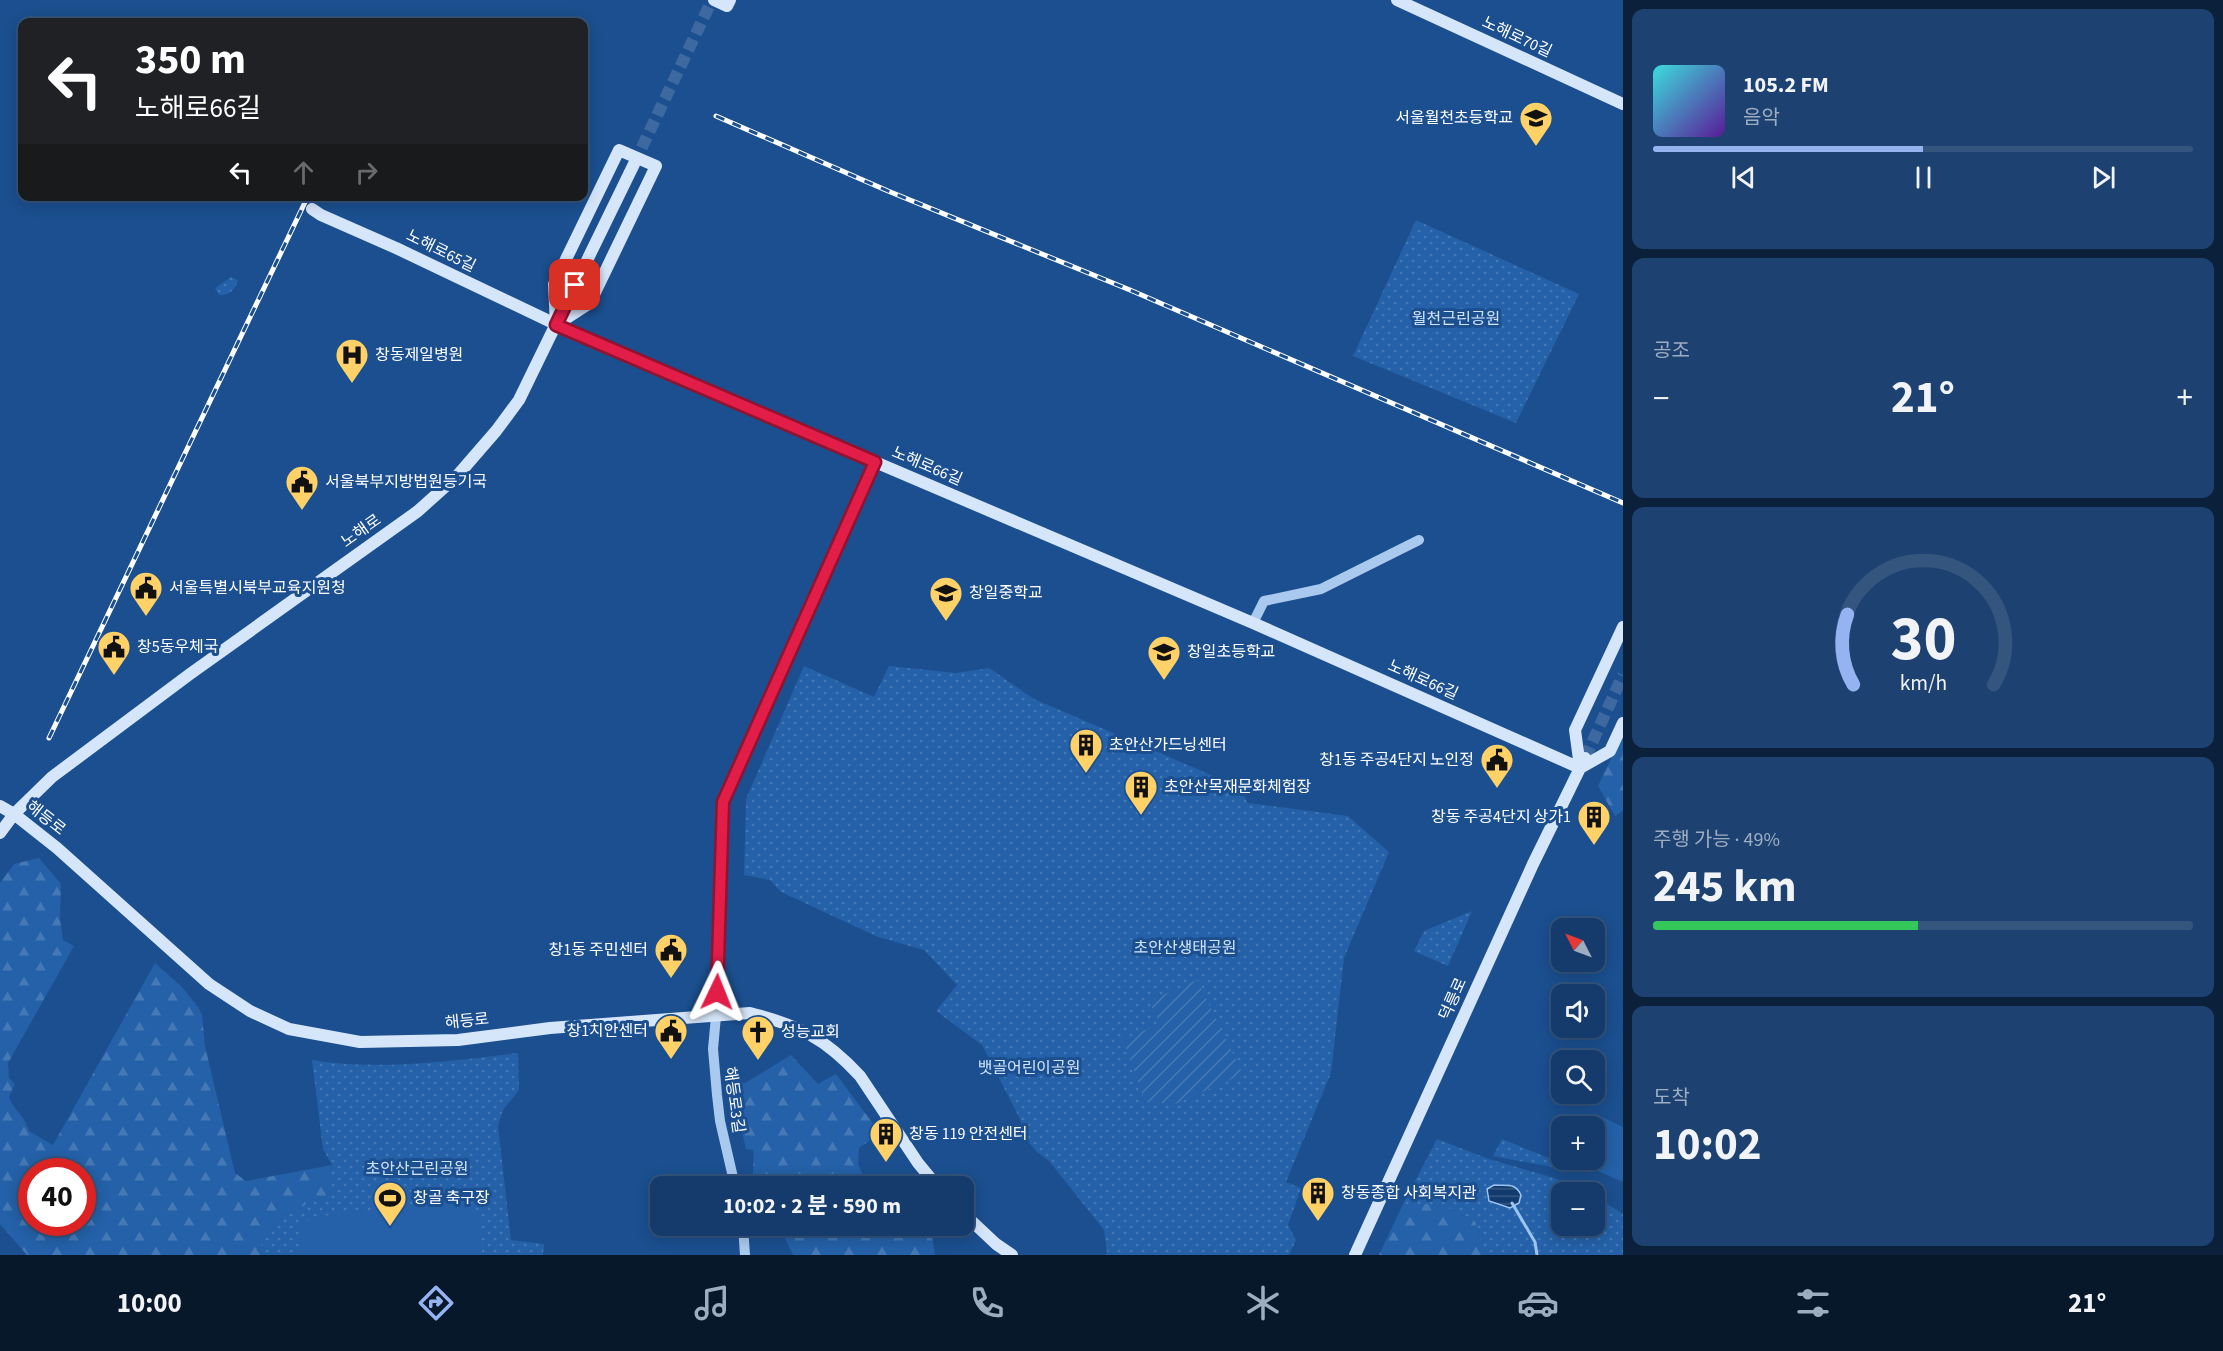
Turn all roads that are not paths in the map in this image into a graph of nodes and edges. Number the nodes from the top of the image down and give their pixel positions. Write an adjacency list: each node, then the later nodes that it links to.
1 (714, 0): 2 (main road)
2 (730, 0)
3 (1397, 0): 4 (main road, 노해로70길)
4 (1623, 104)
5 (634, 164): 7 (main road, 노해로)
6 (312, 208): 7 (main road, 노해로65길)
7 (556, 325): 7 (main road); 8 (main road, 노해로66길); 15 (main road, 노해로)
8 (875, 462): 10 (main road, 노해로66길); 17 (street, 해등로3길)
9 (1419, 540): 10 (street)
10 (1253, 623): 13 (main road, 노해로66길)
11 (1623, 627): 13 (main road)
12 (1623, 723): 13 (main road)
13 (1583, 763): 24 (main road, 덕릉로)
14 (0, 806): 15 (main road, 해등로)
15 (14, 814): 16 (main road, 노해로); 17 (main road, 해등로)
16 (0, 833)
17 (716, 1016): 18 (street, 해등로3길); 19 (main road, 해등로)
18 (733, 1176)
19 (929, 1176)
20 (974, 1223): 23 (main road)
21 (745, 1236): 22 (street)
22 (745, 1255)
23 (1012, 1255)
24 (1355, 1255)

